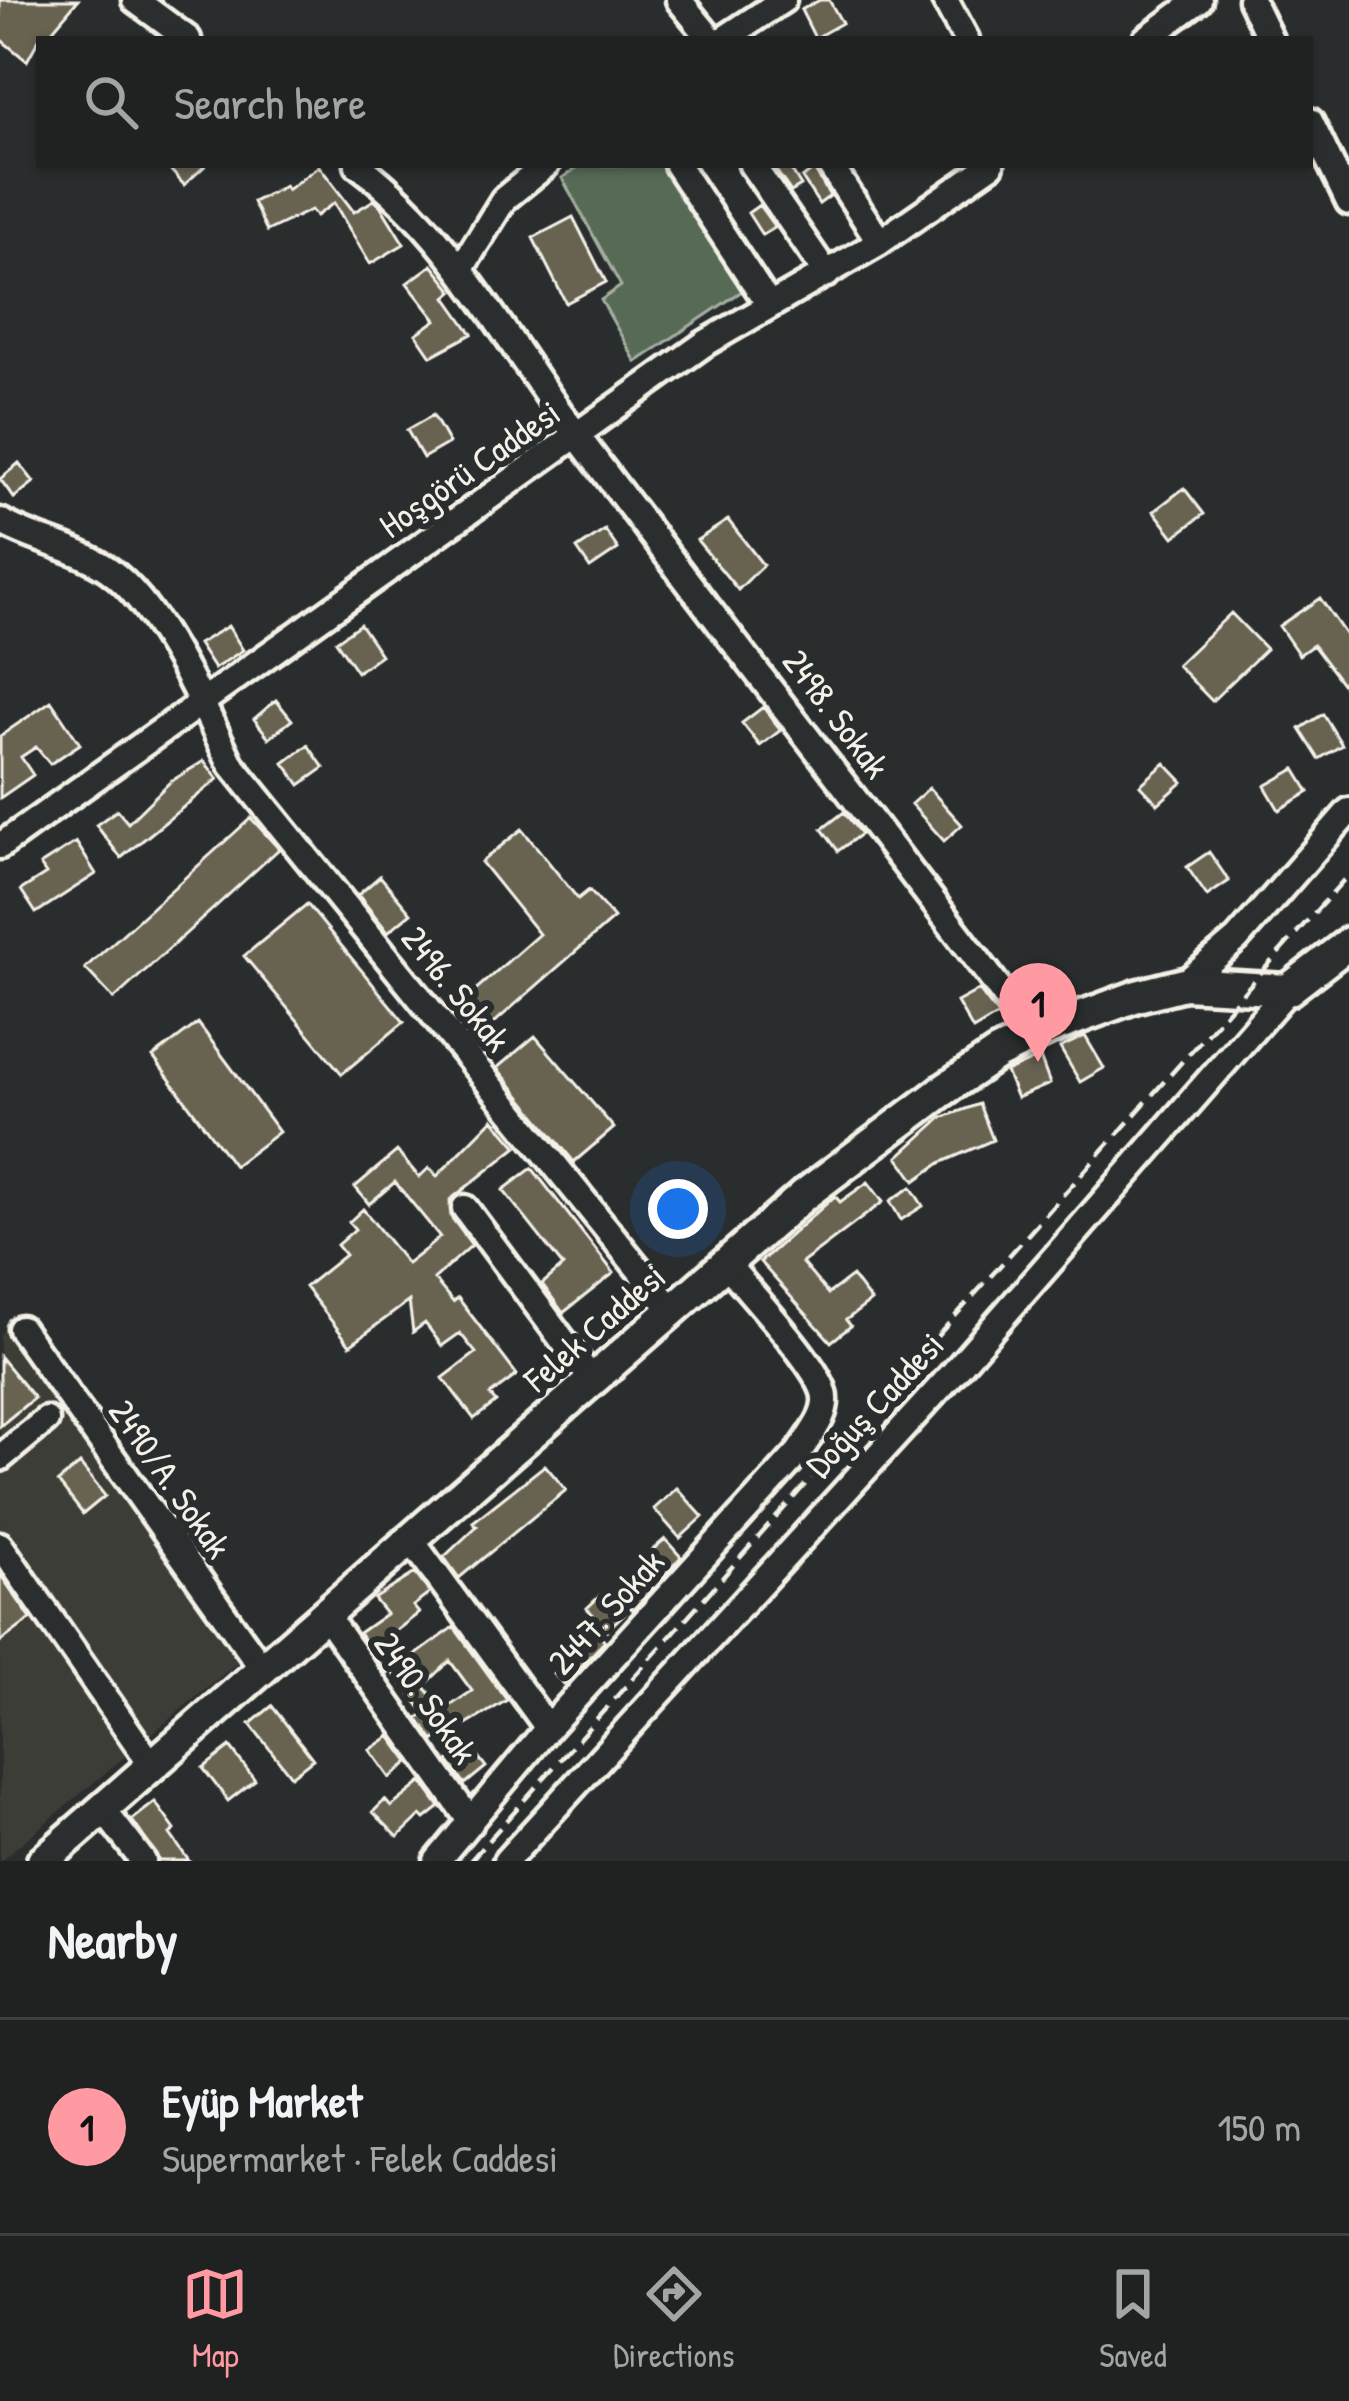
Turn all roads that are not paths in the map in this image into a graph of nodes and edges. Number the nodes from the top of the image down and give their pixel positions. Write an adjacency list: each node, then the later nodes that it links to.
1 (135, 0): 7 (street)
2 (679, 0): 8 (street)
3 (783, 0): 9 (street)
4 (945, 0): 10 (street)
5 (1199, 0): 11 (street)
6 (1251, 0): 12 (street)
7 (184, 36)
8 (709, 36)
9 (736, 36)
10 (964, 36)
11 (1150, 36)
12 (1269, 36)
13 (1313, 128): 20 (street)
14 (361, 168): 22 (street, 2498. Sokak)
15 (542, 168): 22 (street)
16 (679, 168): 24 (street)
17 (754, 168): 23 (street)
18 (832, 168): 21 (street)
19 (987, 168): 21 (street, Hoşgörü Caddesi)
20 (1349, 202)
21 (880, 242): 23 (street, Hoşgörü Caddesi)
22 (462, 268): 25 (street, 2498. Sokak)
23 (826, 274): 24 (street, Hoşgörü Caddesi)
24 (769, 305): 25 (street, Hoşgörü Caddesi)
25 (577, 436): 27 (street, Hoşgörü Caddesi); 34 (street, 2498. Sokak)
26 (0, 521): 27 (street, 2496. Sokak)
27 (200, 702): 29 (street, Hoşgörü Caddesi); 37 (street, 2496. Sokak)
28 (1349, 811): 32 (street)
29 (0, 846)
30 (1349, 926): 31 (main road)
31 (1338, 951): 33 (main road)
32 (1184, 984): 33 (main road, Felek Caddesi); 34 (main road, Felek Caddesi)
33 (1288, 990): 53 (street, Doğuş Caddesi)
34 (1035, 1036): 36 (main road, Felek Caddesi)
35 (465, 1208): 39 (street)
36 (727, 1264): 37 (main road, Felek Caddesi); 46 (street, 2447. Sokak)
37 (672, 1310): 39 (main road, Felek Caddesi)
38 (22, 1329): 45 (street, 2490/A. Sokak)
39 (593, 1381): 42 (main road, Felek Caddesi)
40 (46, 1420): 41 (street)
41 (0, 1458)
42 (409, 1537): 44 (main road, Felek Caddesi); 46 (street)
43 (0, 1545): 47 (street)
44 (324, 1613): 45 (main road, Felek Caddesi); 49 (street, 2490. Sokak)
45 (262, 1669): 47 (main road, Felek Caddesi)
46 (548, 1728): 49 (street, 2447. Sokak)
47 (151, 1764): 48 (main road, Felek Caddesi)
48 (102, 1808): 50 (main road, Felek Caddesi); 51 (street)
49 (471, 1822): 52 (street, 2447. Sokak)
50 (43, 1861)
51 (142, 1861)
52 (437, 1861)
53 (506, 1861)

